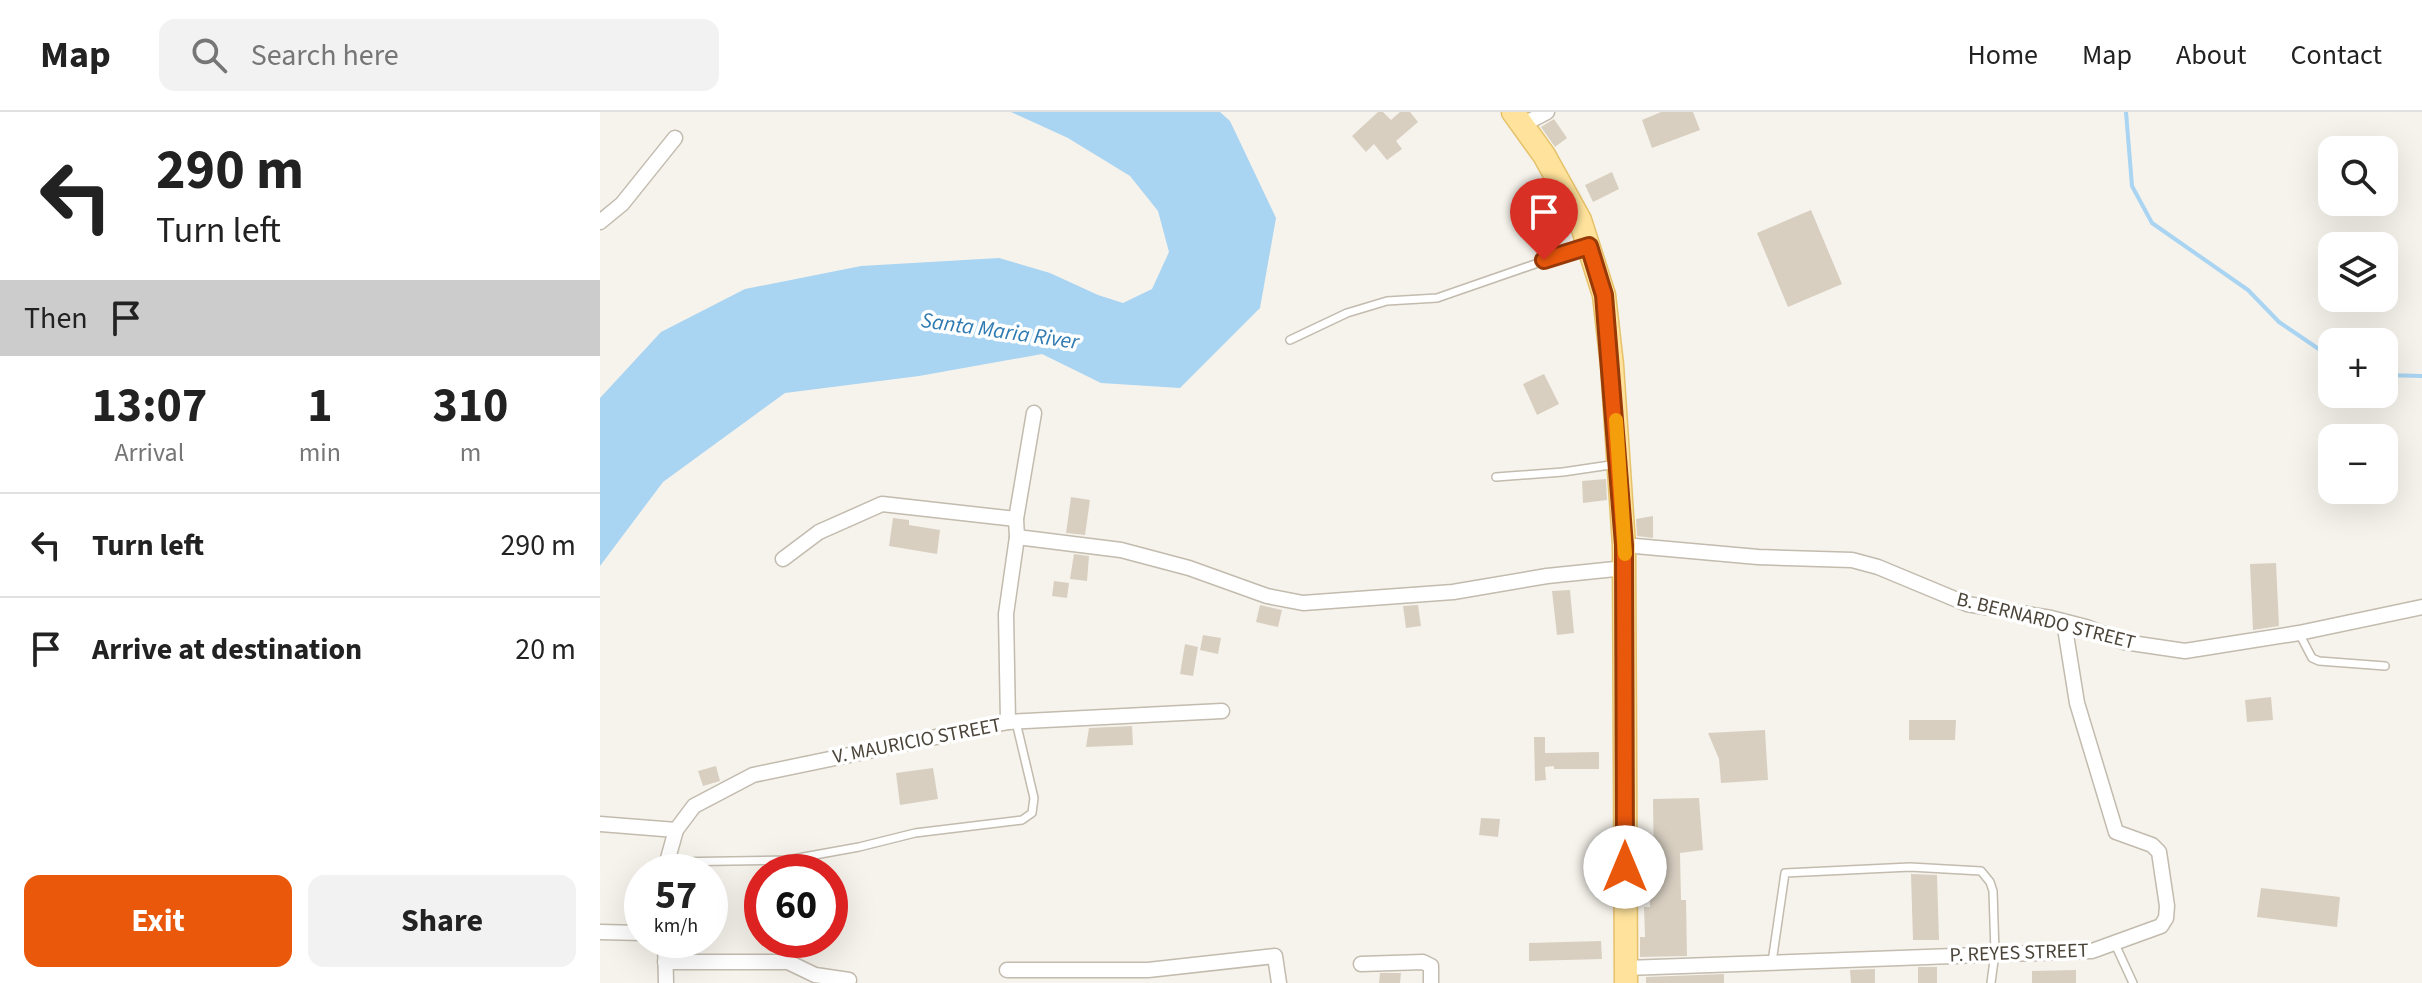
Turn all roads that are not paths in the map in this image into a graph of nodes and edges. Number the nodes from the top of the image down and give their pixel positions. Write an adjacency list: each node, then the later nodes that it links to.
1 (1547, 112): 2 (street)
2 (1518, 118): 5 (main road)
3 (675, 138): 4 (street)
4 (600, 222)
5 (1589, 246): 6 (lane); 8 (main road)
6 (1290, 340)
7 (1034, 413): 10 (street)
8 (1619, 464): 9 (lane); 12 (main road)
9 (1496, 477)
10 (1016, 519): 11 (street); 13 (street)
11 (1017, 537): 12 (street, B. BERNARDO STREET); 19 (street)
12 (1625, 556): 15 (street, B. BERNARDO STREET); 33 (main road)
13 (783, 559)
14 (2422, 607): 16 (street, B. BERNARDO STREET)
15 (2064, 622): 16 (street, B. BERNARDO STREET); 26 (street, P. REYES STREET)
16 (2299, 633): 17 (lane)
17 (2385, 666)
18 (1222, 711): 19 (street, V. MAURICIO STREET)
19 (1012, 722): 21 (street, V. MAURICIO STREET); 23 (lane)
20 (600, 824): 21 (street)
21 (676, 830): 22 (street, V. MAURICIO STREET)
22 (670, 854)
23 (728, 863)
24 (600, 932): 25 (street)
25 (624, 933)
26 (2115, 944): 27 (street, P. REYES STREET); 40 (lane)
27 (1995, 953): 31 (street, P. REYES STREET); 31 (lane); 39 (lane)
28 (665, 958): 29 (street)
29 (665, 962): 35 (street); 36 (street)
30 (1361, 964): 38 (street)
31 (1772, 964): 33 (street, P. REYES STREET)
32 (1007, 970): 34 (street)
33 (1626, 976)
34 (1148, 977): 37 (street)
35 (849, 980)
36 (666, 983)
37 (1279, 983)
38 (1431, 983)
39 (1991, 983)
40 (2133, 983)

